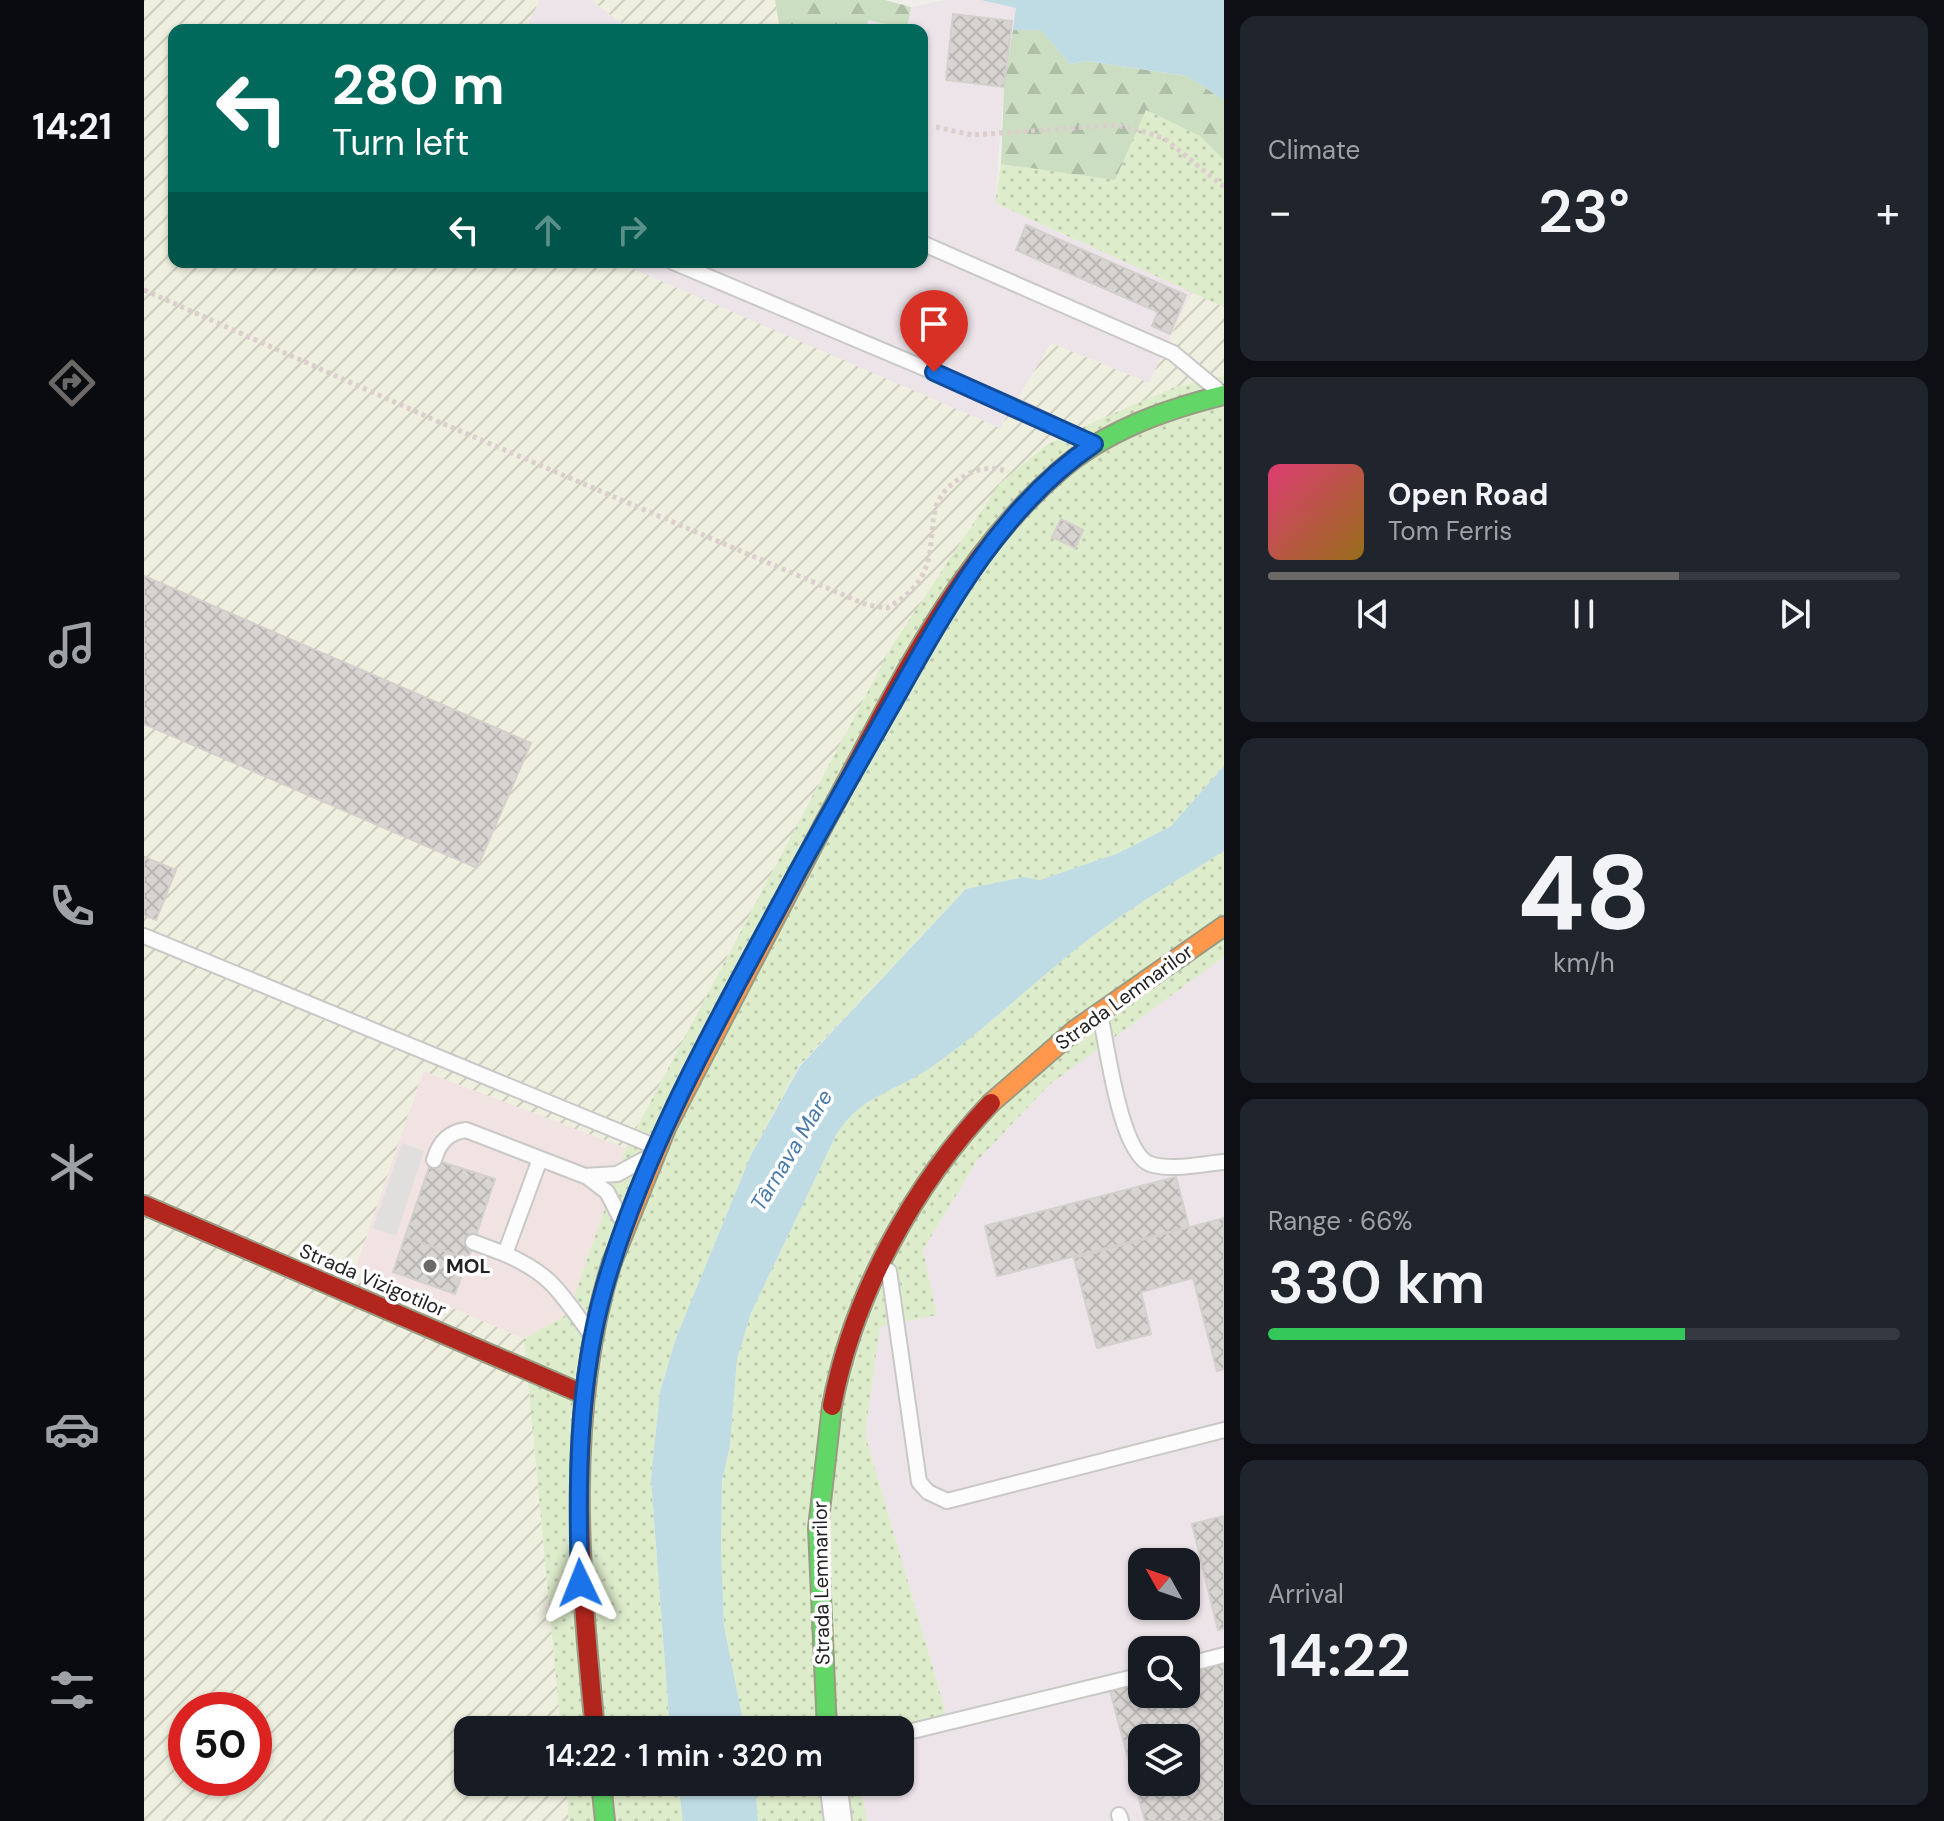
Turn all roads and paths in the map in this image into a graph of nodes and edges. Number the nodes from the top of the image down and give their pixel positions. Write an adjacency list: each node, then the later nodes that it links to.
1 (936, 127): 2 (path)
2 (1224, 187)
3 (928, 246): 6 (lane)
4 (687, 268): 7 (lane)
5 (144, 290): 8 (path)
6 (1224, 395): 7 (main road)
7 (1094, 444): 8 (main road)
8 (1042, 486): 12 (main road)
9 (1224, 926): 11 (main road, Strada Lemnarilor)
10 (144, 936): 12 (lane)
11 (1099, 1009): 15 (lane); 20 (main road, Strada Lemnarilor)
12 (655, 1150): 16 (lane); 18 (main road)
13 (540, 1159): 14 (lane); 16 (lane); 21 (lane)
14 (434, 1160)
15 (1224, 1162)
16 (585, 1176): 18 (lane)
17 (144, 1205): 23 (main road, Strada Vizigotilor)
18 (624, 1229): 22 (main road)
19 (473, 1242): 21 (lane)
20 (886, 1251): 24 (lane); 29 (main road, Strada Lemnarilor)
21 (505, 1254): 22 (lane)
22 (593, 1337): 23 (main road)
23 (585, 1395): 28 (main road)
24 (1224, 1430)
25 (1224, 1655): 26 (lane)
26 (1200, 1661)
27 (1128, 1678): 30 (lane)
28 (594, 1716)
29 (826, 1716)
30 (914, 1731)
31 (602, 1796): 33 (main road)
32 (835, 1796): 34 (street)
33 (605, 1821)
34 (838, 1821)

